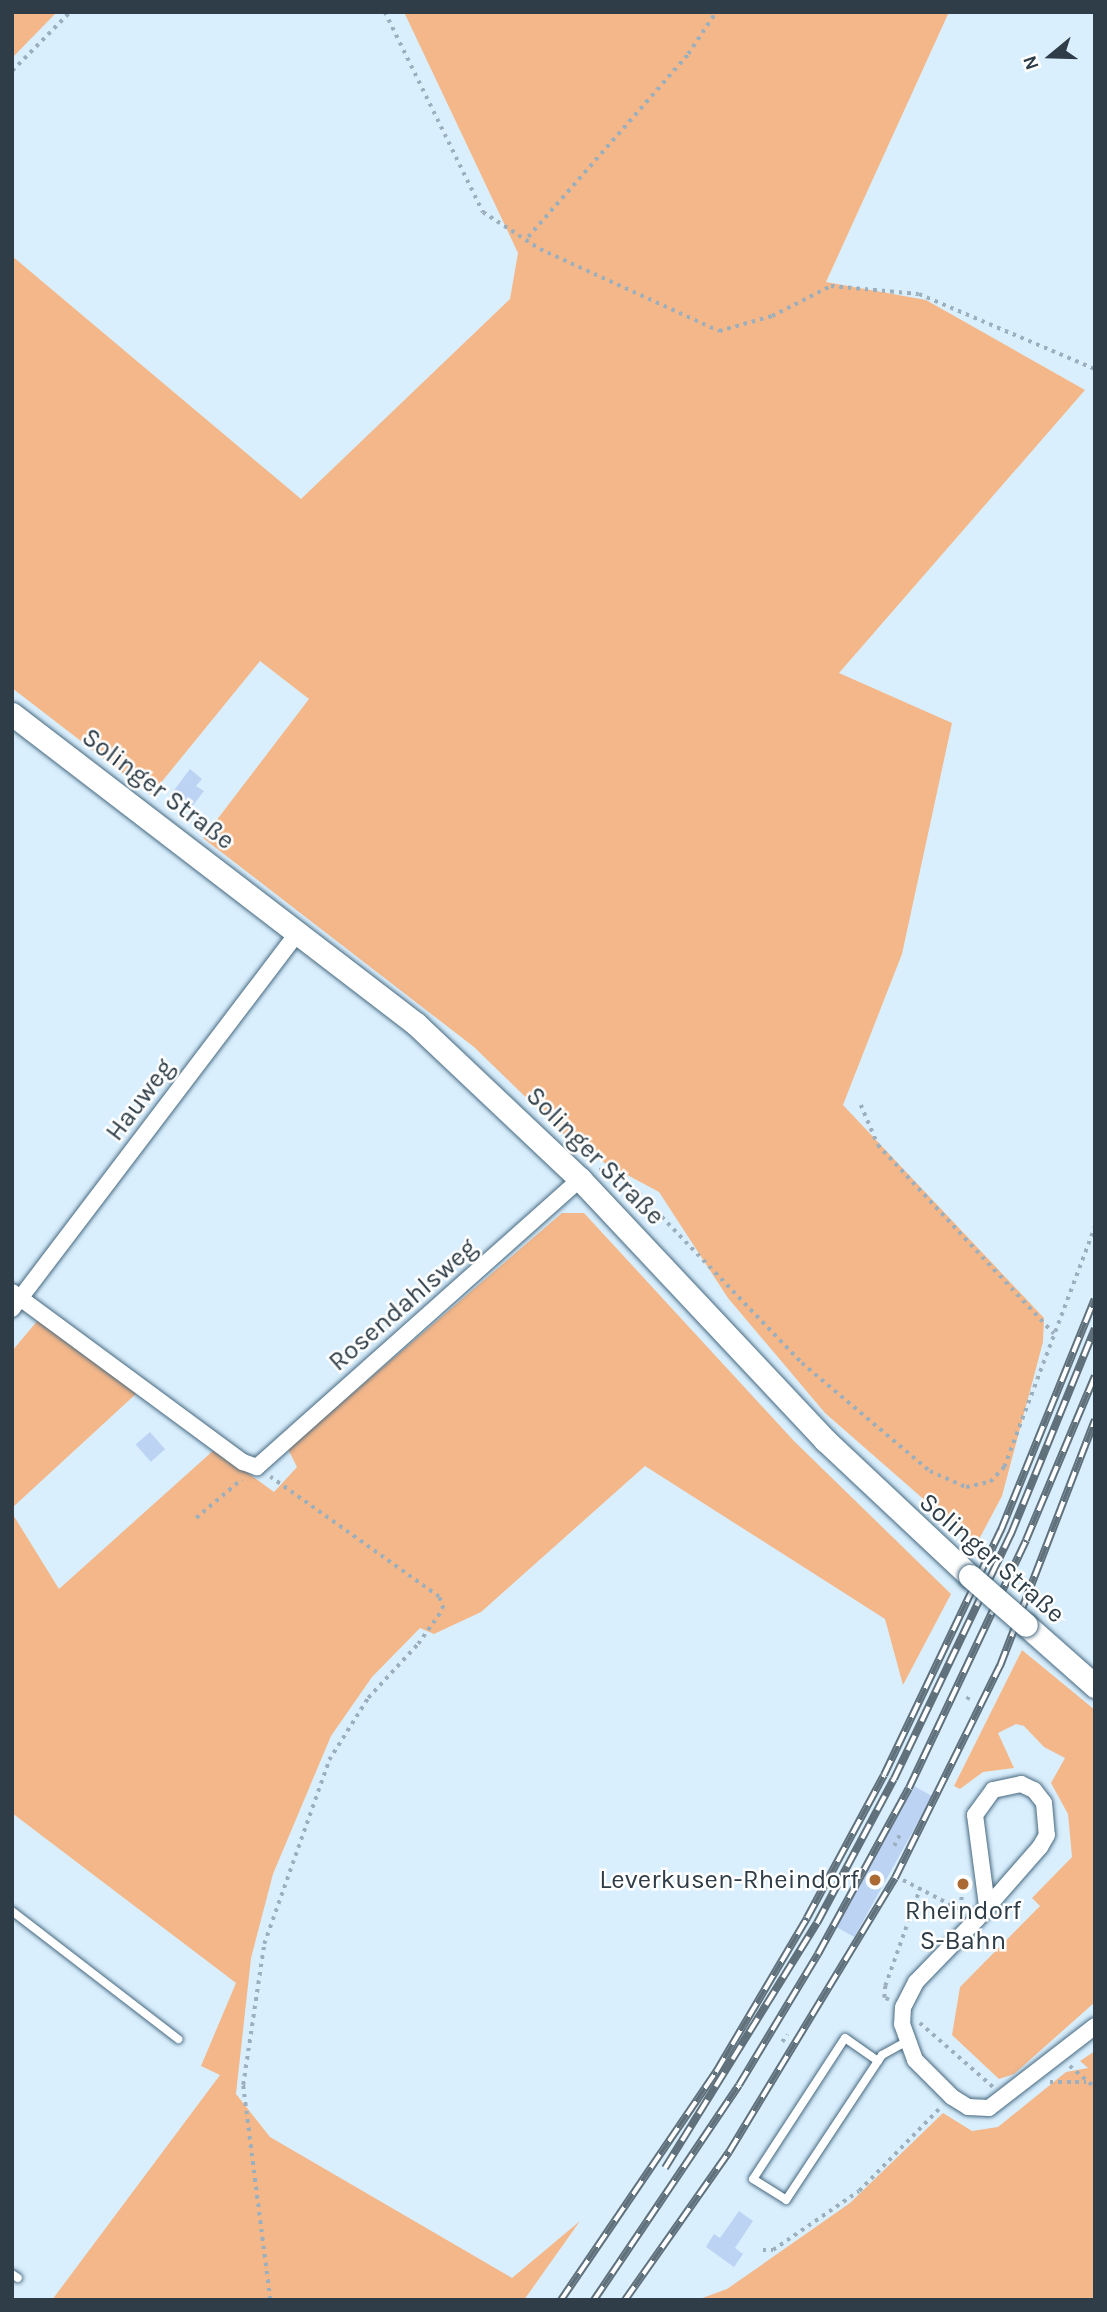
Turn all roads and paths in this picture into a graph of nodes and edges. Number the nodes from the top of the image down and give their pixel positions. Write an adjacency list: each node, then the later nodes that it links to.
1 (70, 12): 4 (path)
2 (385, 12): 5 (path)
3 (716, 12): 5 (path)
4 (12, 71)
5 (528, 237): 6 (path)
6 (1095, 369)
7 (12, 714): 8 (main road, Solinger Straße)
8 (299, 931): 10 (main road, Solinger Straße); 12 (street, Hauweg)
9 (861, 1105): 13 (path)
10 (580, 1179): 13 (path); 14 (street, Rosendahlsweg); 16 (main road, Solinger Straße, bridge)
11 (1095, 1226): 13 (path)
12 (15, 1300): 14 (street, Hauweg)
13 (1054, 1334)
14 (257, 1467): 15 (path); 42 (path)
15 (195, 1518)
16 (1095, 1686)
17 (970, 1694): 18 (path)
18 (967, 1700)
19 (901, 1832): 20 (path)
20 (894, 1846)
21 (903, 1880): 23 (path)
22 (963, 1884): 26 (path)
23 (920, 1888): 24 (path); 28 (path)
24 (946, 1902)
25 (987, 1906): 25 (street); 28 (street)
26 (960, 1909)
27 (12, 1911): 31 (lane)
28 (903, 2007): 33 (street); 40 (path)
29 (1095, 2026): 34 (street)
30 (787, 2035): 32 (path)
31 (178, 2039)
32 (782, 2042)
33 (905, 2042): 35 (lane); 39 (street)
34 (1059, 2056): 37 (path); 40 (street)
35 (878, 2061): 35 (lane)
36 (1051, 2082): 37 (path)
37 (1089, 2083): 38 (path)
38 (1095, 2088)
39 (952, 2097): 40 (street); 41 (path)
40 (1006, 2098)
41 (763, 2250)
42 (270, 2300)

